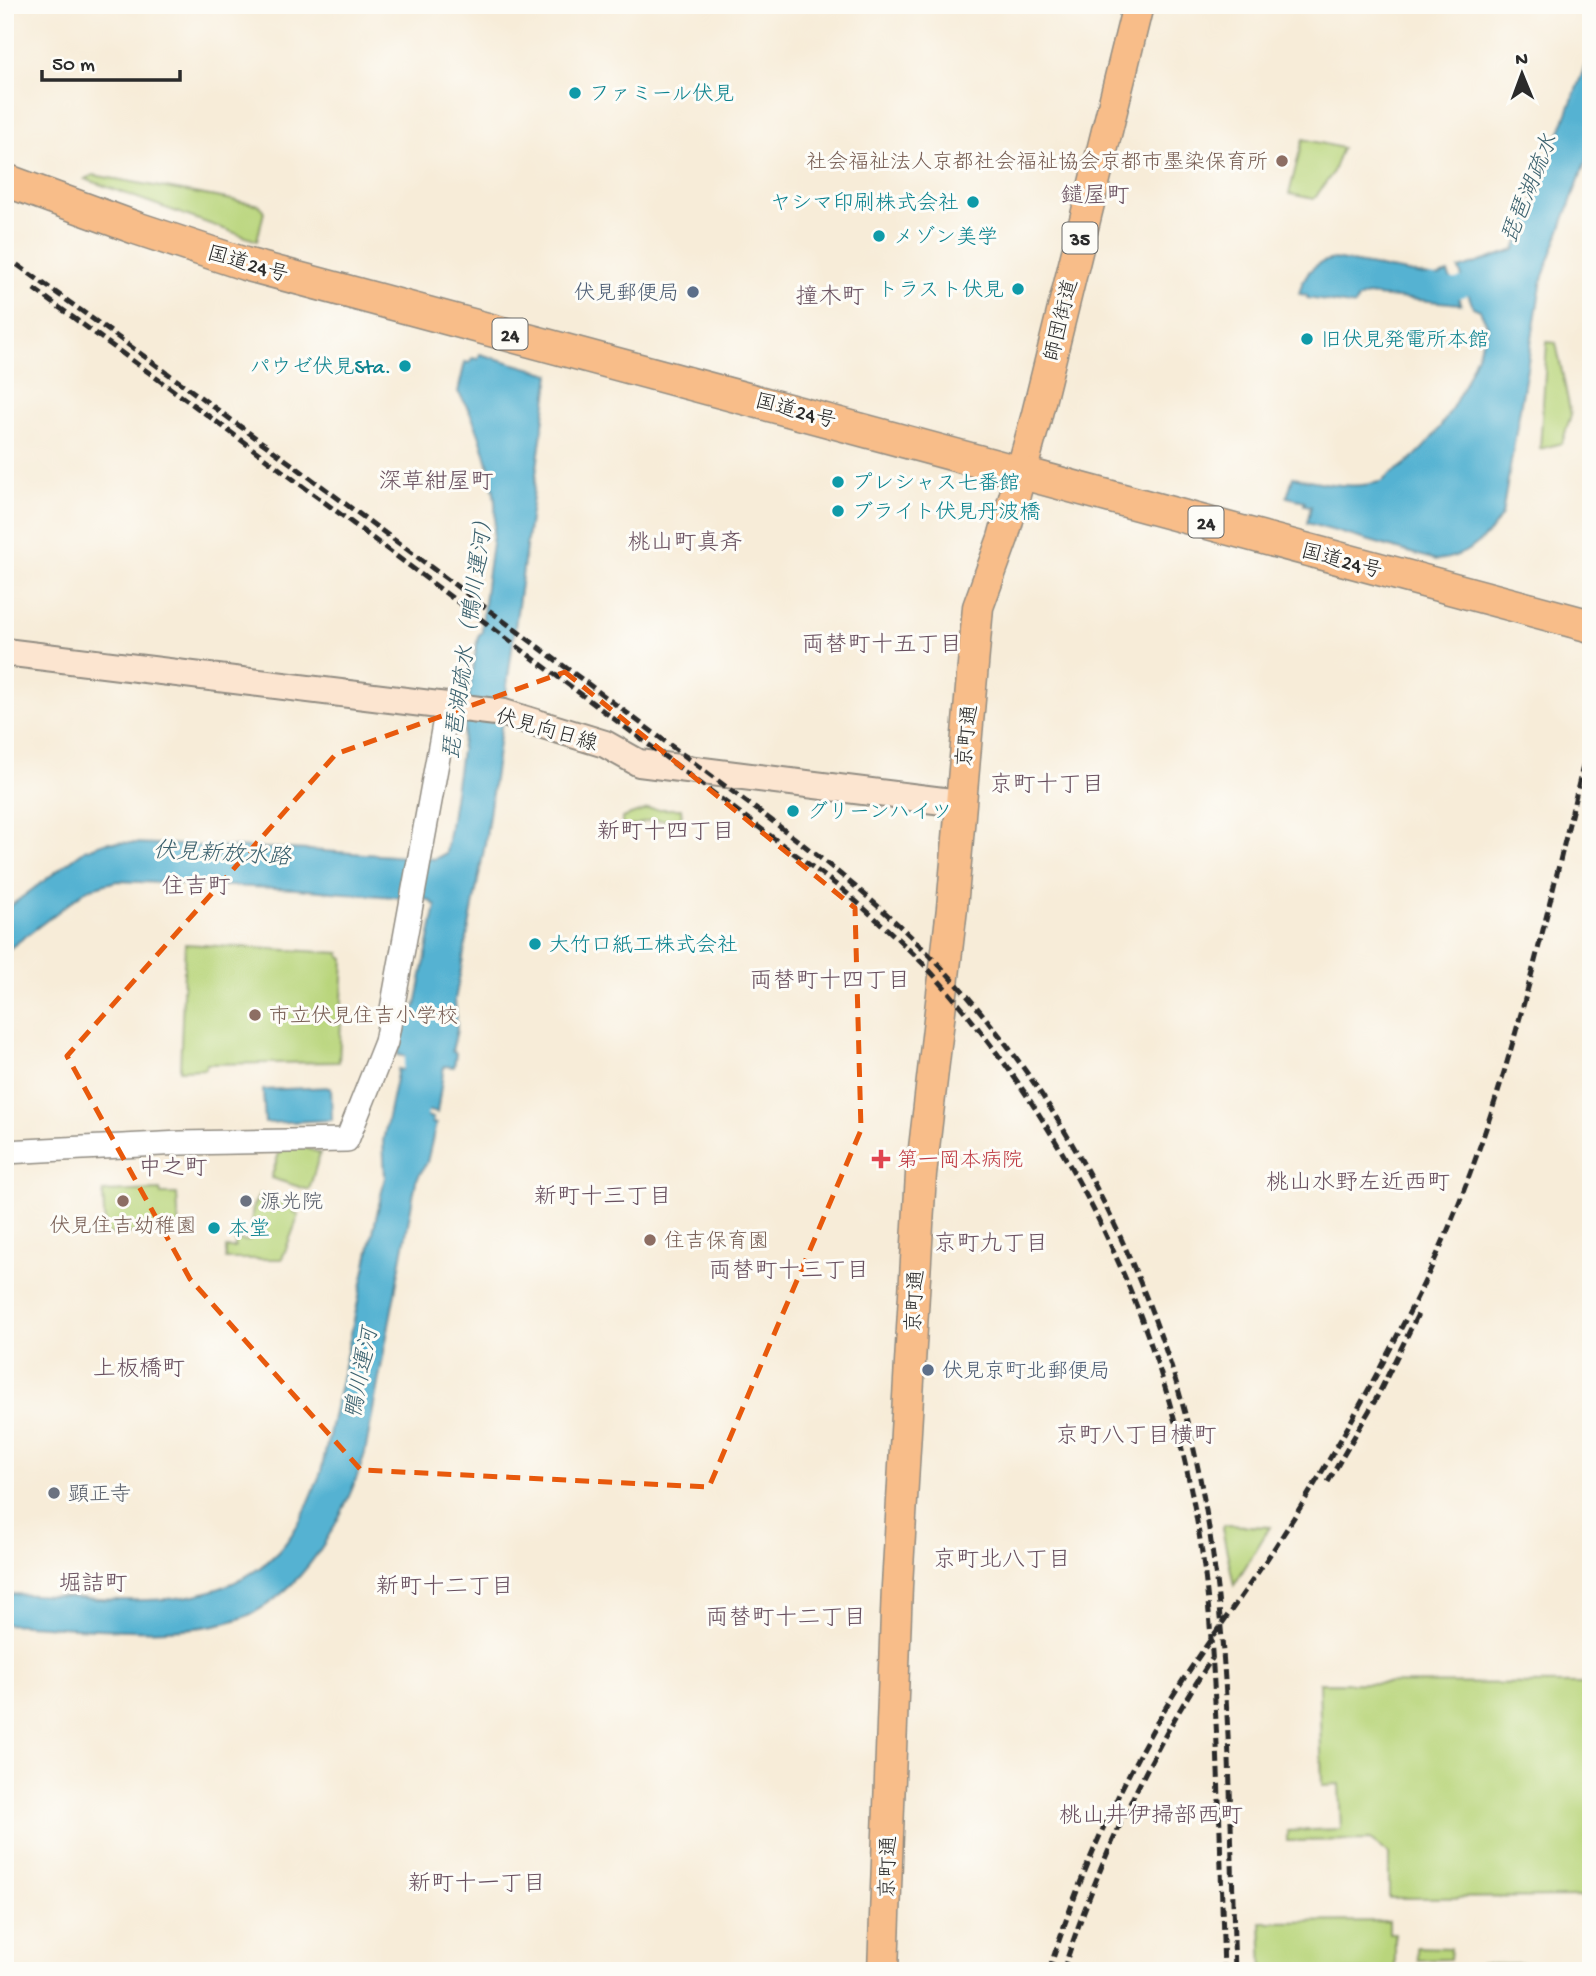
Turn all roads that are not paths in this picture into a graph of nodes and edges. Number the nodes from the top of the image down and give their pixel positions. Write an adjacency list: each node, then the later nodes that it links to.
1 (1138, 5): 3 (main road, 師団街道 / 35)
2 (5, 180): 3 (highway, 国道24号 / 24)
3 (1021, 471): 4 (highway, 国道24号 / 24); 7 (main road, 京町通 / 35)
4 (1591, 626)
5 (5, 652): 6 (main road, 伏見向日線)
6 (454, 709): 7 (main road, 伏見向日線); 8 (street)
7 (959, 803): 9 (main road, 京町通 / 35)
8 (5, 1152)
9 (883, 1971)

